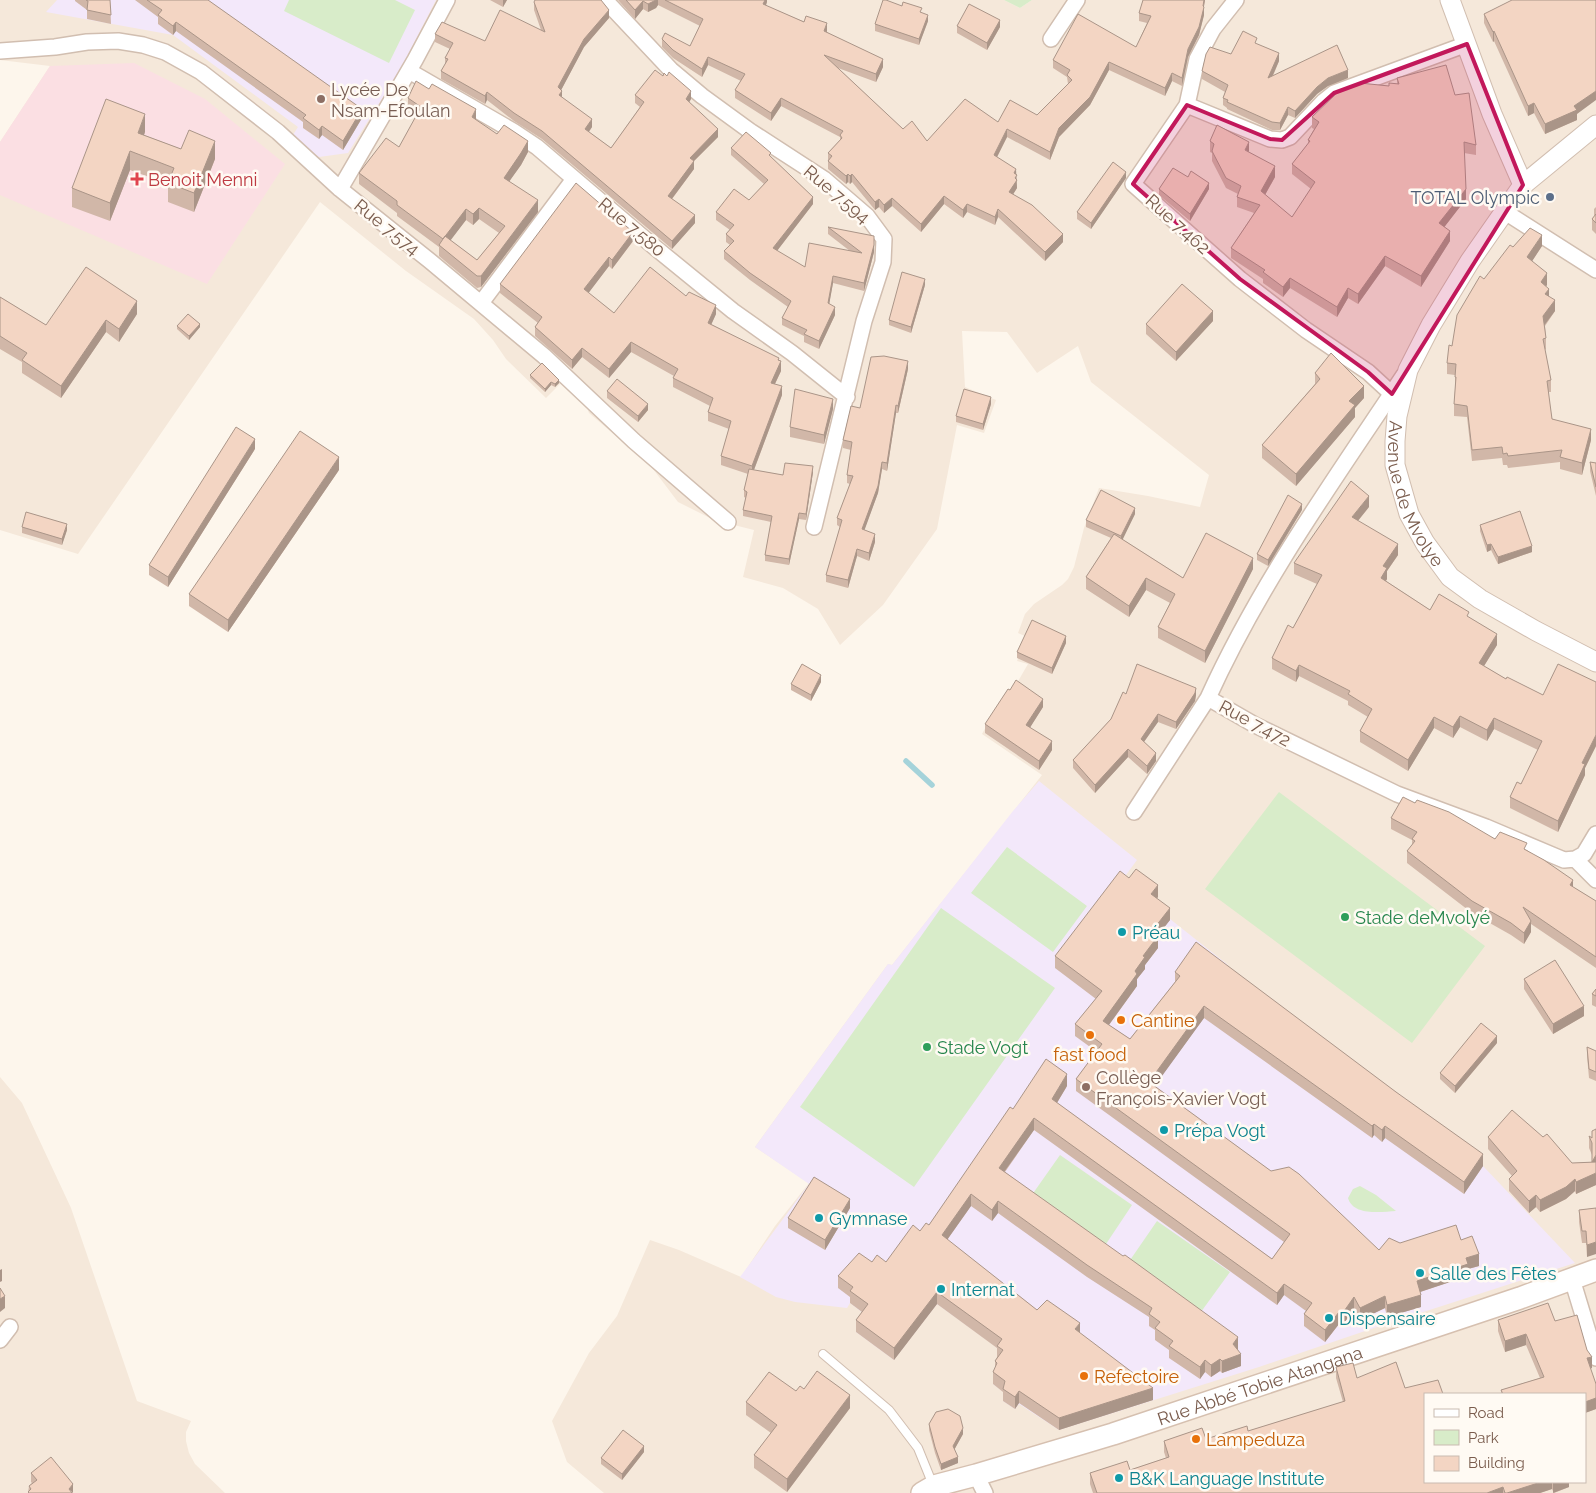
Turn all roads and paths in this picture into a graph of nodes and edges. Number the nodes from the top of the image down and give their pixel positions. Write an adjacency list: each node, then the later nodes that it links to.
1 (447, 0): 9 (street)
2 (606, 0): 20 (street, Rue 7.594)
3 (1077, 0): 6 (street)
4 (1236, 0): 10 (street, Rue 7.462)
5 (1450, 0): 7 (street)
6 (1050, 39)
7 (1467, 44): 10 (street); 13 (street)
8 (0, 51): 14 (street, Rue 7.574)
9 (409, 71): 12 (street, Rue 7.580); 14 (street)
10 (1187, 105): 19 (street, Rue 7.462)
11 (1596, 125): 13 (street, Avenue de Mvolye)
12 (574, 179): 17 (street); 20 (street, Rue 7.580)
13 (1523, 185): 15 (street, Avenue de Mvolye)
14 (340, 189): 17 (street, Rue 7.574)
15 (1505, 212): 16 (street); 18 (street, Avenue de Mvolye)
16 (1596, 270)
17 (481, 303): 21 (street, Rue 7.574)
18 (1408, 370): 19 (street, Rue 7.472); 23 (street, Avenue de Mvolye)
19 (1392, 394): 24 (street, Rue 7.472)
20 (846, 397): 22 (street, Rue 7.594)
21 (728, 522)
22 (814, 527)
23 (1594, 656)
24 (1208, 698): 25 (street); 27 (street, Rue 7.472)
25 (1134, 812)
26 (1596, 834): 27 (street)
27 (1574, 859): 28 (street)
28 (1596, 880)
29 (1596, 1270): 30 (main road, Rue Abbé Tobie Atangana)
30 (1572, 1279): 34 (street); 35 (main road, Rue Abbé Tobie Atangana)
31 (10, 1327): 32 (street)
32 (0, 1340)
33 (823, 1354): 36 (lane)
34 (1596, 1358)
35 (981, 1484): 36 (main road, Rue Abbé Tobie Atangana)
36 (928, 1490)

